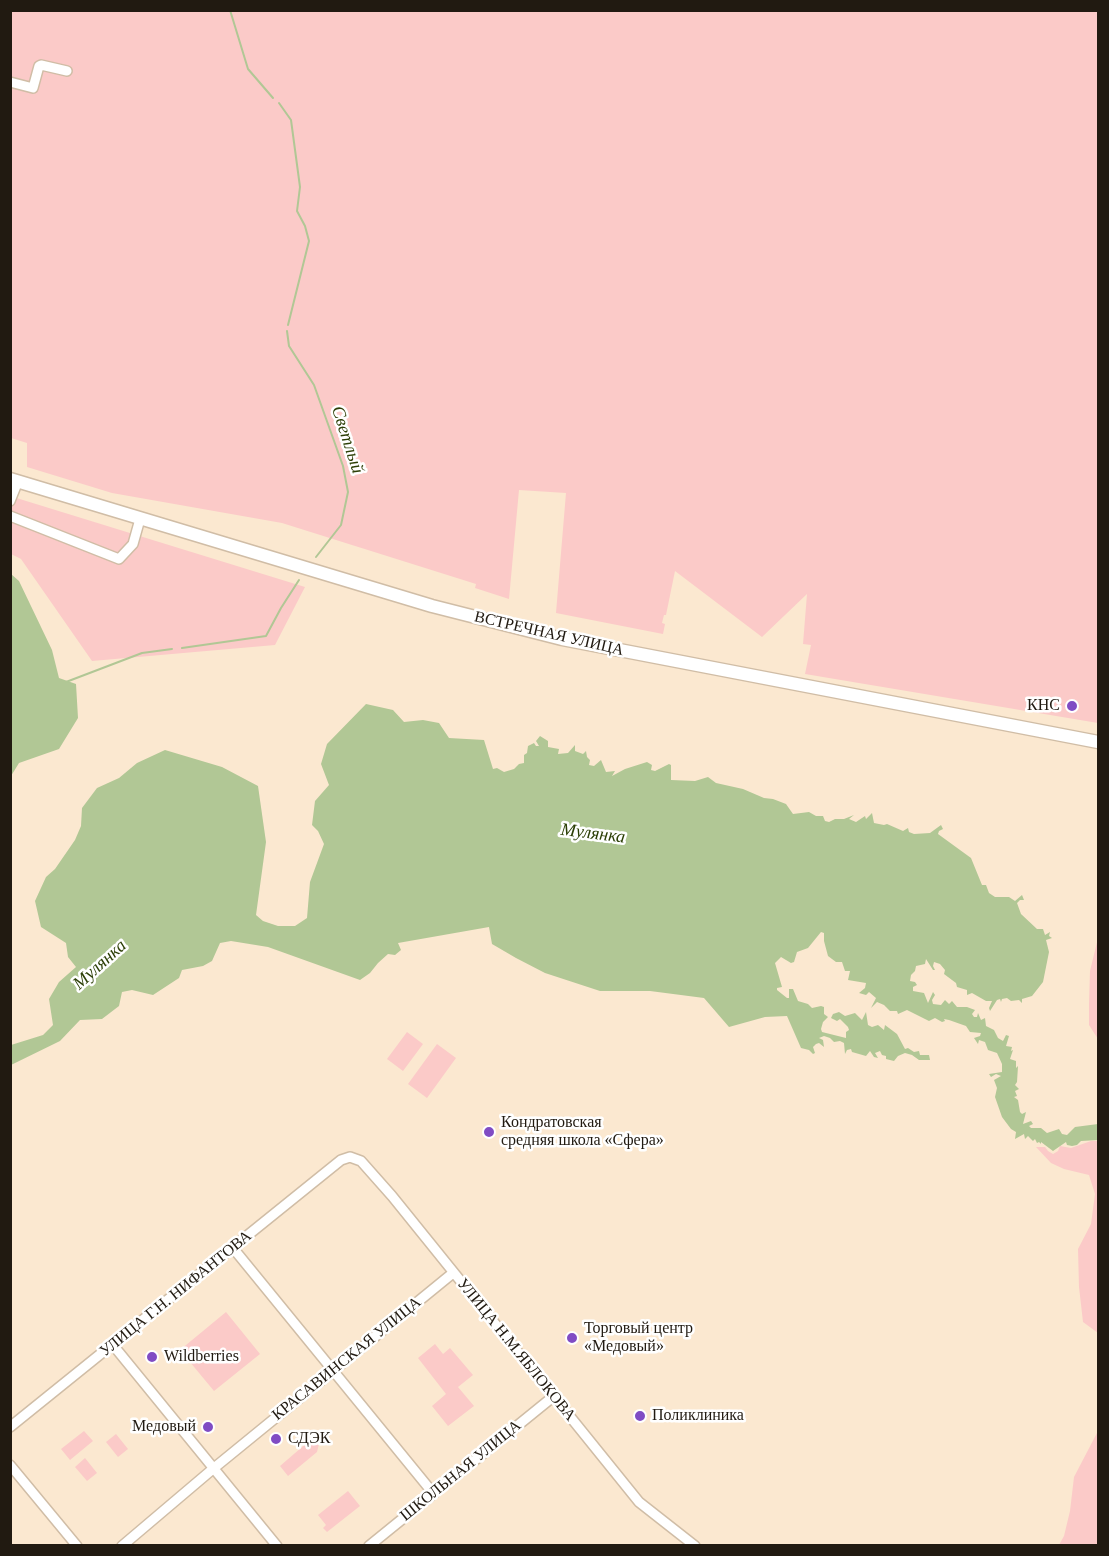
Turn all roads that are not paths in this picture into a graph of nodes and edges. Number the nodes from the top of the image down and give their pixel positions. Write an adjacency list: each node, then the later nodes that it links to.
1 (67, 72): 2 (street)
2 (10, 81)
3 (14, 480): 4 (street); 6 (main road, ВСТРЕЧНАЯ УЛИЦА)
4 (10, 501)
5 (10, 516): 6 (street)
6 (140, 519): 7 (main road, ВСТРЕЧНАЯ УЛИЦА)
7 (1098, 742)
8 (341, 1160): 9 (street, УЛИЦА Г.Н. НИФАНТОВА); 10 (street, УЛИЦА Н.М.ЯБЛОКОВА)
9 (233, 1248): 11 (street, УЛИЦА Г.Н. НИФАНТОВА); 12 (street)
10 (453, 1273): 12 (street, КРАСАВИНСКАЯ УЛИЦА); 13 (street, УЛИЦА Н.М.ЯБЛОКОВА)
11 (113, 1346): 14 (street, УЛИЦА Г.Н. НИФАНТОВА); 16 (street)
12 (332, 1371): 16 (street, КРАСАВИНСКАЯ УЛИЦА); 17 (street)
13 (554, 1396): 17 (street, ШКОЛЬНАЯ УЛИЦА); 22 (street, УЛИЦА Н.М.ЯБЛОКОВА)
14 (10, 1427)
15 (10, 1465): 18 (street)
16 (214, 1468): 19 (street, КРАСАВИНСКАЯ УЛИЦА); 20 (street)
17 (433, 1493): 21 (street, ШКОЛЬНАЯ УЛИЦА)
18 (76, 1545)
19 (122, 1545)
20 (277, 1545)
21 (369, 1545)
22 (695, 1545)

